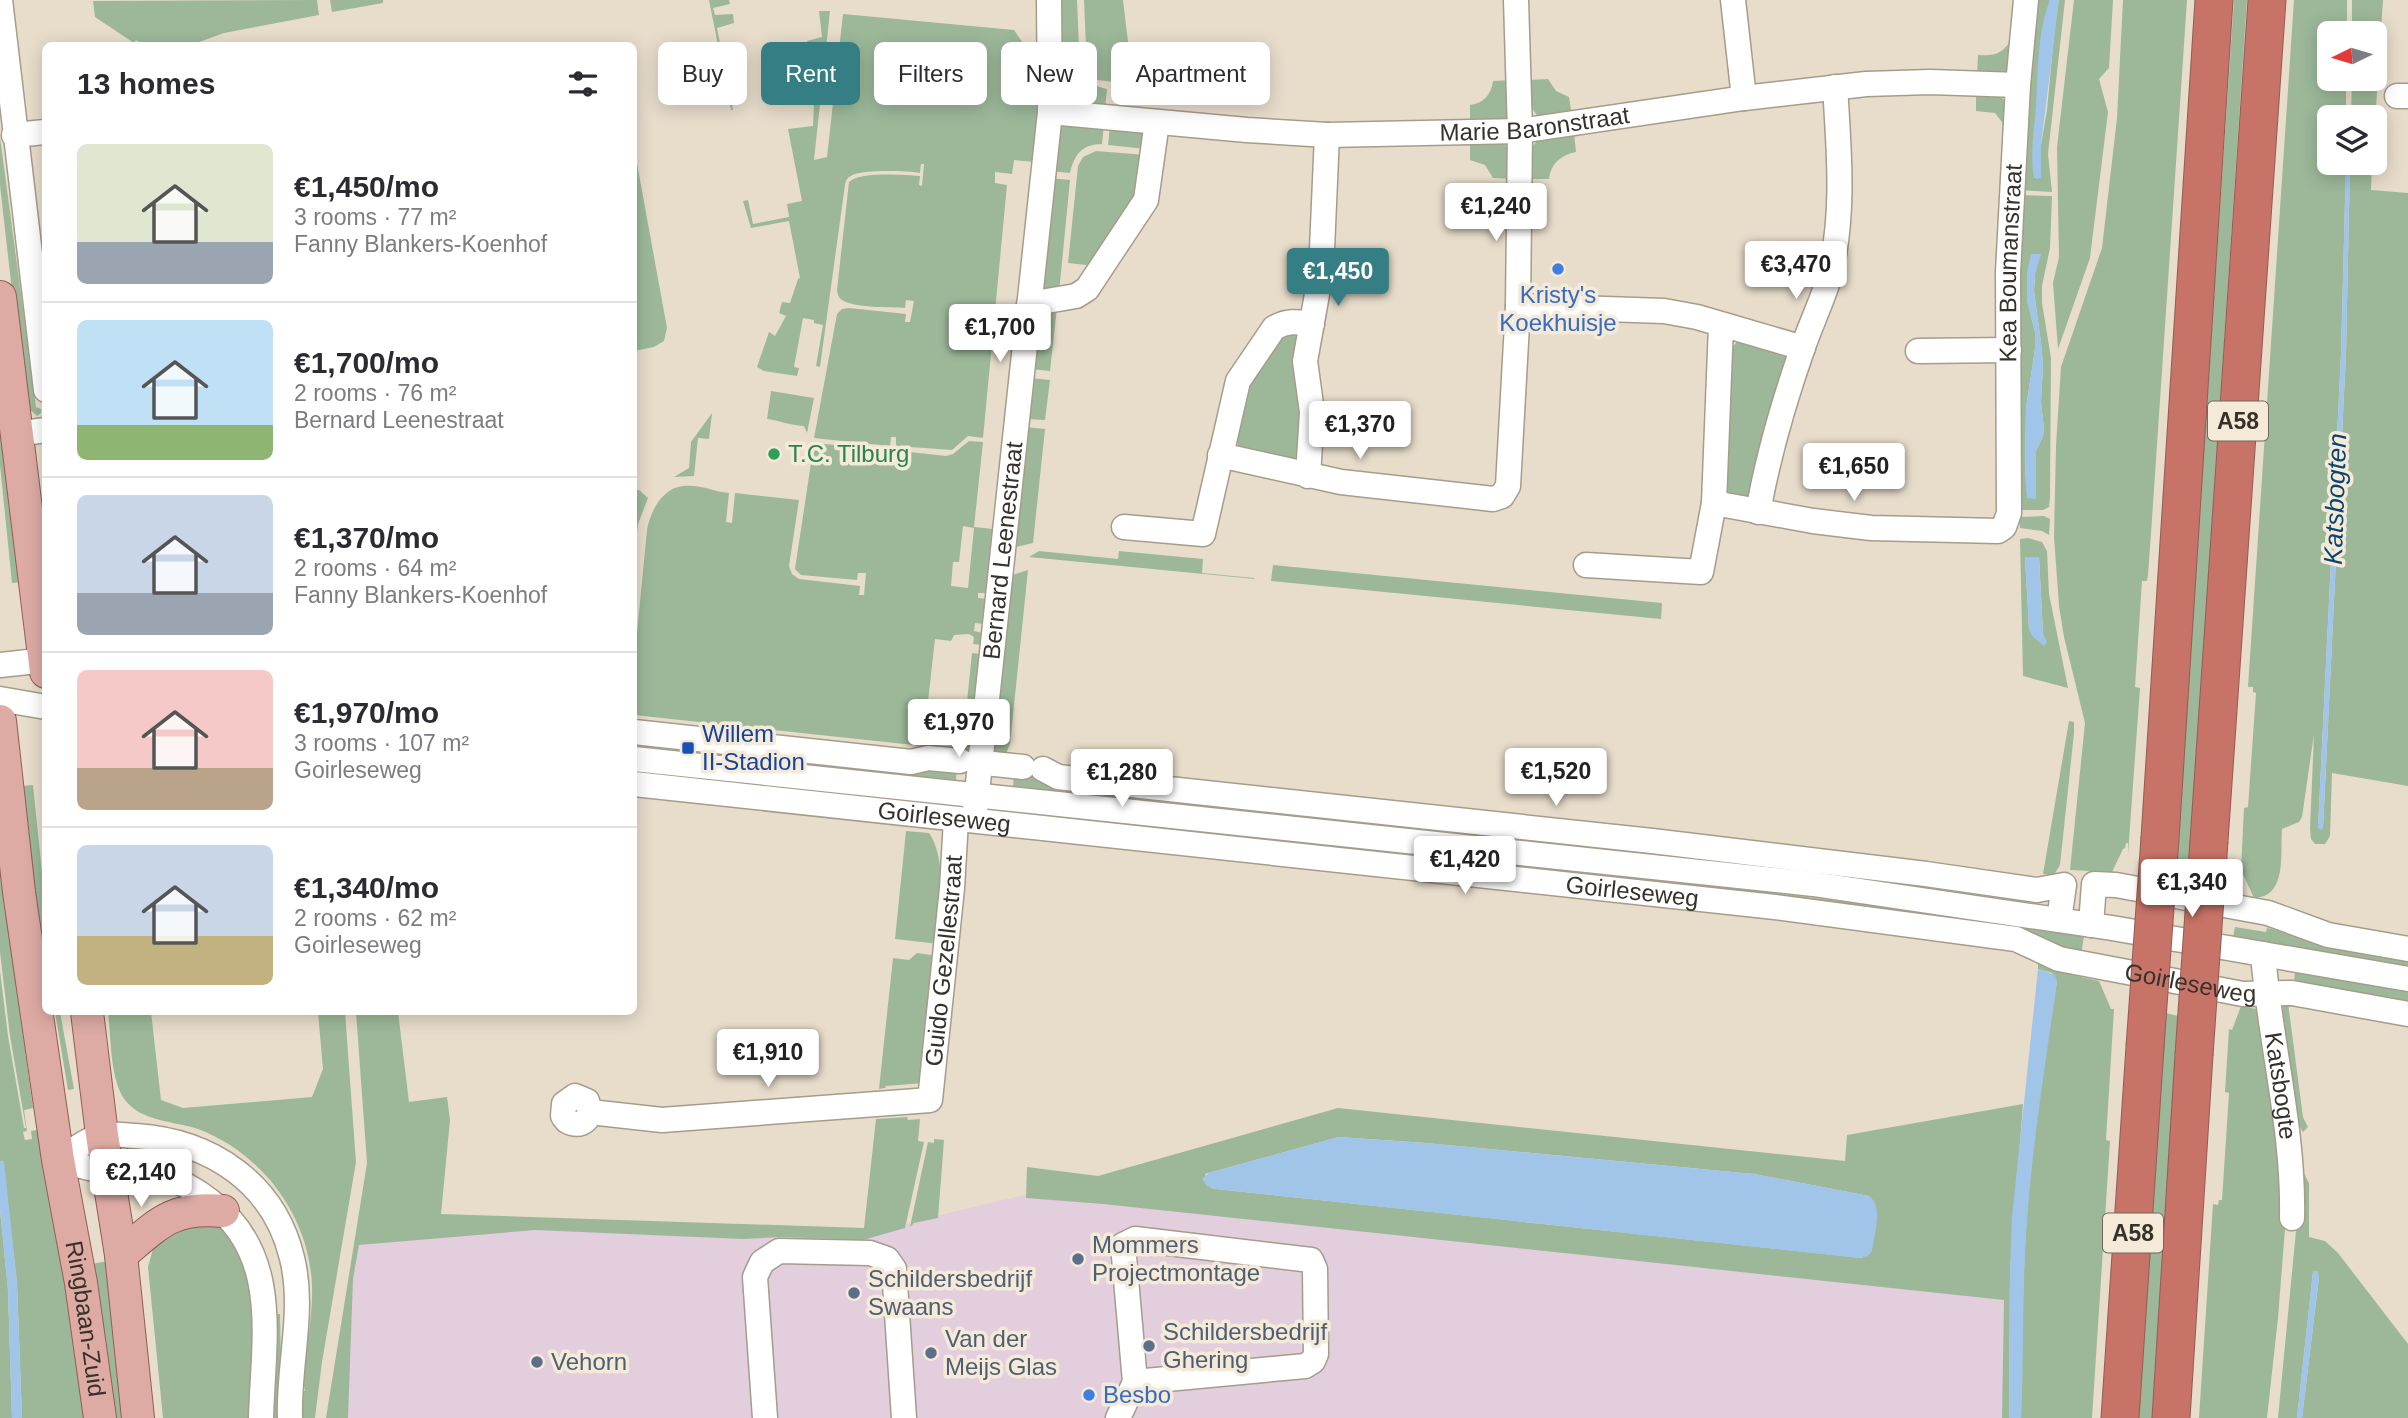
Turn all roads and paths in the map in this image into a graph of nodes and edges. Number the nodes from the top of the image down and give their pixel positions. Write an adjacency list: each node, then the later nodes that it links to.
1 (0, 0): 10 (street)
2 (1049, 0): 12 (street, Bernard Leenestraat)
3 (1516, 0): 14 (street)
4 (1733, 0): 11 (street)
5 (2026, 0): 8 (street, Kea Boumanstraat)
6 (2214, 0): 76 (highway, A58, bridge)
7 (2267, 0): 77 (highway, A58, bridge)
8 (2018, 85): 9 (street, Marie Baronstraat); 24 (street, Kea Boumanstraat)
9 (1835, 87): 11 (street, Marie Baronstraat); 23 (street)
10 (5, 96): 16 (street)
11 (1744, 98): 14 (street, Marie Baronstraat)
12 (1050, 112): 13 (street, Marie Baronstraat); 19 (street, Bernard Leenestraat)
13 (1157, 122): 17 (street, Marie Baronstraat); 19 (street)
14 (1520, 131): 17 (street, Marie Baronstraat); 20 (street)
15 (42, 132): 16 (street)
16 (14, 135): 26 (street)
17 (1327, 135): 21 (street)
18 (0, 297): 27 (main road)
19 (1029, 304): 43 (street, Bernard Leenestraat)
20 (1518, 306): 22 (street); 29 (street)
21 (1312, 324): 28 (street); 29 (street)
22 (1721, 325): 23 (street); 30 (street)
23 (1803, 348): 31 (street)
24 (2009, 350): 25 (street); 31 (street, Kea Boumanstraat)
25 (1918, 351)
26 (42, 358)
27 (30, 432): 34 (main road)
28 (1220, 455): 29 (street); 32 (street)
29 (1308, 476)
30 (1714, 503): 31 (street); 33 (street)
31 (1758, 512)
32 (1124, 527)
33 (1586, 565)
34 (42, 618)
35 (42, 664): 36 (street)
36 (0, 665)
37 (0, 699): 38 (street)
38 (42, 706)
39 (0, 721): 63 (main road, Ringbaan-Zuid)
40 (637, 733): 41 (street)
41 (821, 752): 43 (street); 44 (street)
42 (637, 759): 44 (street, Goirleseweg)
43 (972, 762): 45 (street); 48 (street, Bernard Leenestraat)
44 (818, 779): 47 (street, Goirleseweg)
45 (1101, 782): 49 (street); 53 (street)
46 (637, 784): 50 (street, Goirleseweg)
47 (906, 788): 48 (street, Goirleseweg); 50 (street)
48 (976, 795): 49 (street, Goirleseweg); 51 (street, Guido Gezellestraat)
49 (1100, 807): 52 (street); 53 (street, Goirleseweg)
50 (903, 814): 51 (street, Goirleseweg)
51 (965, 821): 52 (street, Goirleseweg); 61 (street, Guido Gezellestraat)
52 (1098, 834): 58 (street, Goirleseweg)
53 (2059, 920): 54 (street, Goirleseweg)
54 (2091, 925): 55 (street); 56 (street, Goirleseweg)
55 (2408, 948)
56 (2263, 954): 57 (street, Goirleseweg); 58 (street, Katsbogte)
57 (2408, 979)
58 (2266, 994): 59 (street, Goirleseweg); 66 (street, Katsbogte)
59 (2408, 1014)
60 (86, 1015): 62 (main road, Ringbaan-Zuid)
61 (590, 1112)
62 (102, 1135): 63 (street); 64 (main road, Ringbaan-Zuid); 72 (street)
63 (58, 1160): 64 (street); 69 (main road, Ringbaan-Zuid)
64 (108, 1172): 65 (street); 67 (main road, Ringbaan-Zuid)
65 (223, 1211): 67 (main road); 71 (street)
66 (2292, 1218)
67 (121, 1255): 70 (main road, Ringbaan-Zuid)
68 (1135, 1382): 68 (street); 75 (street)
69 (100, 1418)
70 (138, 1418)
71 (261, 1418)
72 (290, 1418)
73 (765, 1418): 74 (street)
74 (904, 1418)
75 (1118, 1418)
76 (2120, 1418)
77 (2171, 1418)

